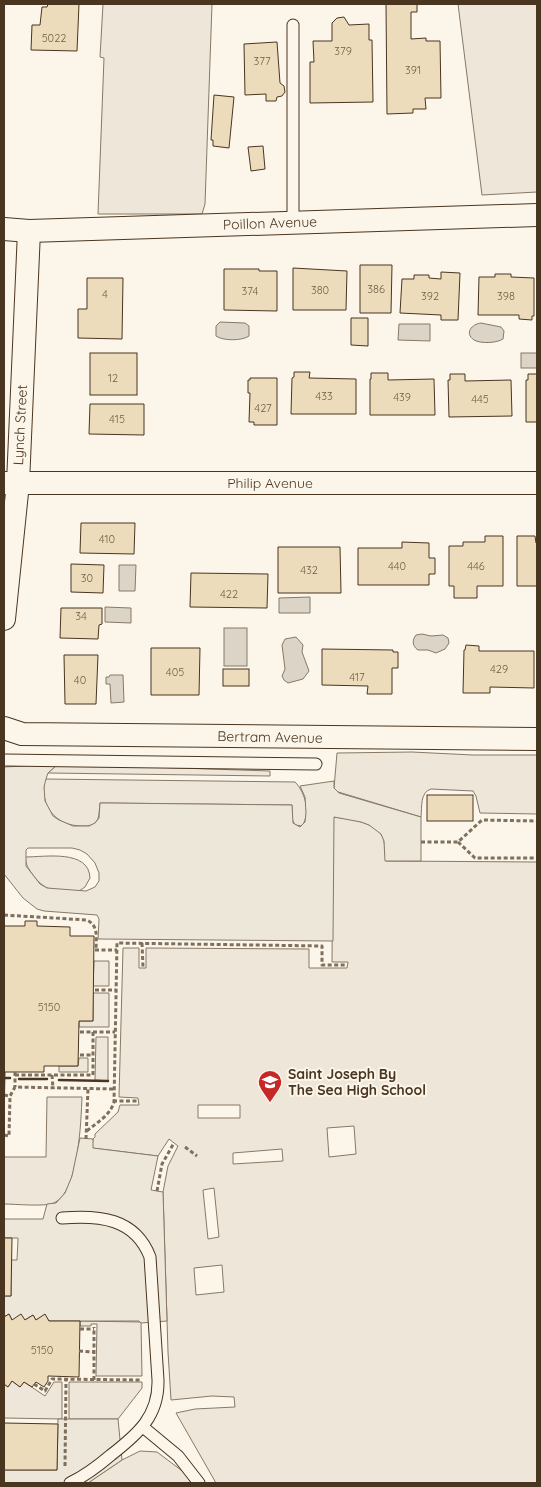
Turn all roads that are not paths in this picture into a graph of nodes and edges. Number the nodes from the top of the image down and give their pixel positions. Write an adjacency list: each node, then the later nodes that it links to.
1 (293, 25): 3 (lane)
2 (537, 215): 3 (street, Poillon Avenue)
3 (293, 223): 5 (street, Poillon Avenue)
4 (4, 229): 5 (street, Poillon Avenue)
5 (29, 231): 6 (street, Lynch Street)
6 (11, 483): 7 (street, Philip Avenue); 8 (street, Lynch Street)
7 (537, 483)
8 (4, 619)
9 (4, 728): 10 (street, Bertram Avenue)
10 (537, 739)
11 (4, 760): 12 (lane, Bertram Avenue)
12 (316, 764)
13 (62, 1218): 14 (lane)
14 (143, 1427): 15 (lane); 16 (lane)
15 (67, 1479)
16 (200, 1483)

